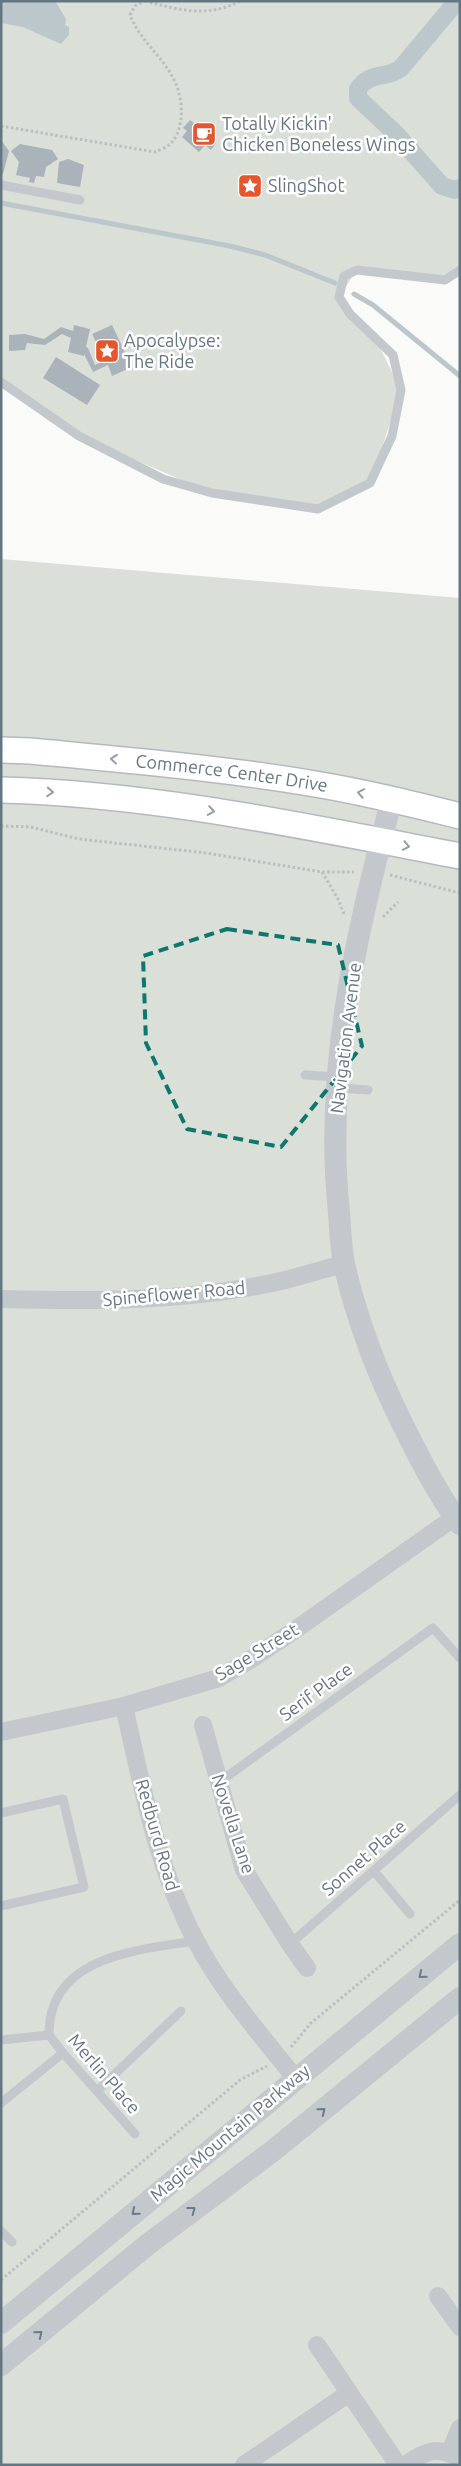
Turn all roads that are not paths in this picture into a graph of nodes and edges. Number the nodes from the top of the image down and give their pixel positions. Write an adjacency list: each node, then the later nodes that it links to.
1 (1, 185): 2 (lane)
2 (80, 200)
3 (460, 270): 4 (lane)
4 (1, 382)
5 (1, 750): 7 (main road, Commerce Center Drive, one-way to 5)
6 (1, 790): 9 (main road, one-way to 9)
7 (392, 799): 8 (main road, Commerce Center Drive); 9 (street, Navigation Avenue)
8 (460, 816)
9 (380, 841): 10 (main road, one-way to 10); 12 (street, Navigation Avenue)
10 (460, 856)
11 (305, 1075): 12 (lane)
12 (337, 1082): 13 (lane); 14 (street, Navigation Avenue)
13 (368, 1090)
14 (344, 1264): 15 (street, Spineflower Road); 16 (street, Navigation Avenue)
15 (1, 1299)
16 (457, 1521): 18 (street, Sage Street)
17 (460, 1658): 21 (lane, Serif Place)
18 (124, 1706): 20 (street, Sage Street); 27 (street, Redburd Road)
19 (203, 1724): 21 (street, Novella Lane)
20 (1, 1732)
21 (218, 1783): 28 (street, Novella Lane)
22 (460, 1795): 24 (lane, Sonnet Place)
23 (1, 1813): 25 (lane)
24 (374, 1871): 26 (lane); 28 (lane, Sonnet Place)
25 (1, 1906)
26 (410, 1914)
27 (195, 1941): 33 (lane); 36 (street, Redburd Road)
28 (290, 1944): 30 (street, Novella Lane)
29 (460, 1944): 36 (street, Magic Mountain Parkway, one-way to 36)
30 (307, 1968)
31 (460, 1998): 46 (street, Magic Mountain Parkway, one-way to 31)
32 (181, 2011): 37 (lane)
33 (50, 2035): 34 (lane); 35 (lane, Merlin Place)
34 (1, 2040)
35 (63, 2054): 37 (lane, Merlin Place); 38 (lane)
36 (296, 2079): 43 (street, Magic Mountain Parkway, one-way to 43)
37 (97, 2091): 39 (lane, Merlin Place)
38 (1, 2103)
39 (136, 2134)
40 (1, 2230): 41 (lane)
41 (12, 2242)
42 (438, 2296): 44 (street)
43 (1, 2323)
44 (460, 2327)
45 (317, 2344): 47 (street)
46 (1, 2365)
47 (350, 2393): 50 (street); 51 (street)
48 (460, 2428): 49 (street)
49 (455, 2456): 52 (street)
50 (244, 2465)
51 (398, 2465)
52 (405, 2465)

